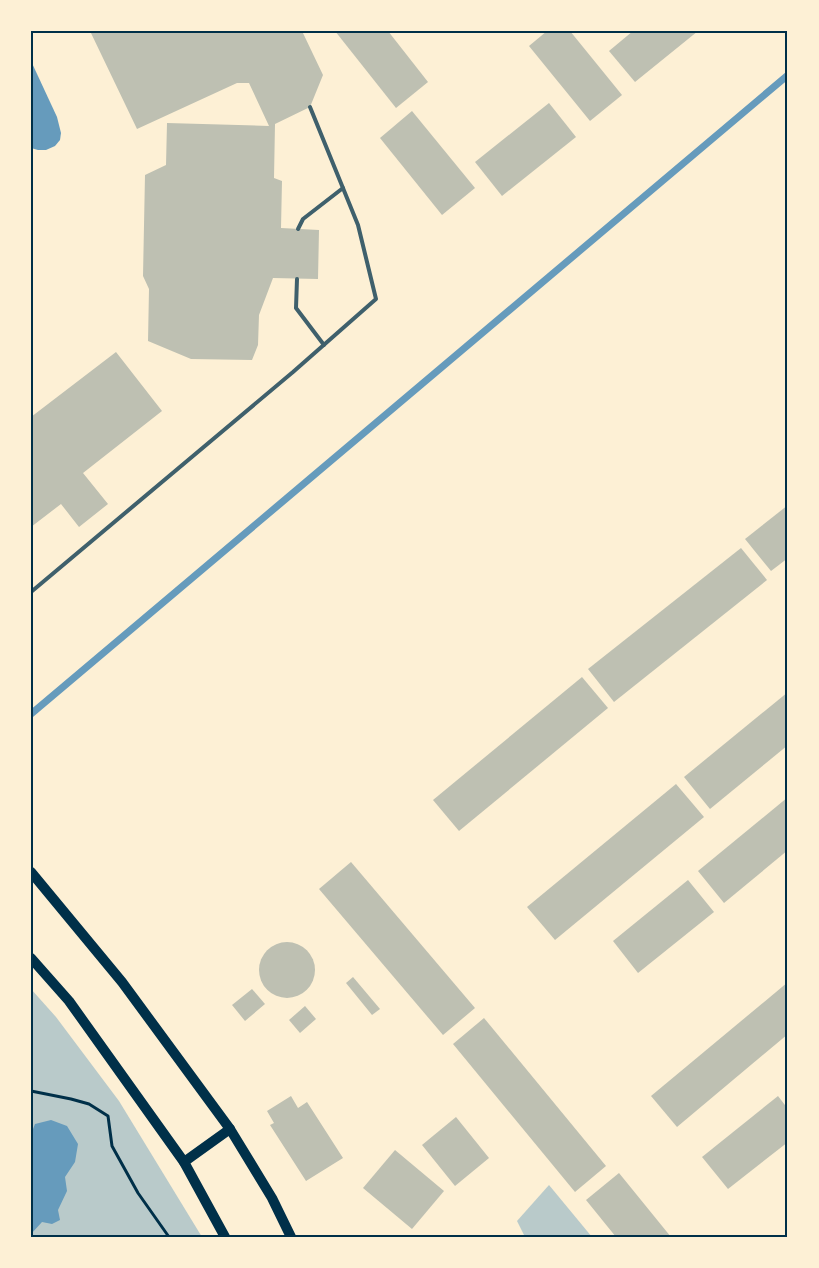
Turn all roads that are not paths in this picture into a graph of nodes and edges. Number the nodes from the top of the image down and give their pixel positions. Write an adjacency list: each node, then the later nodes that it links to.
1 (310, 107): 2 (lane)
2 (343, 188): 3 (lane); 5 (lane)
3 (298, 229)
4 (296, 279): 5 (lane)
5 (324, 344): 6 (lane)
6 (31, 592)
7 (31, 872): 9 (main road)
8 (31, 958): 10 (main road)
9 (230, 1129): 10 (main road); 12 (main road)
10 (184, 1162): 11 (main road)
11 (225, 1237)
12 (291, 1237)

